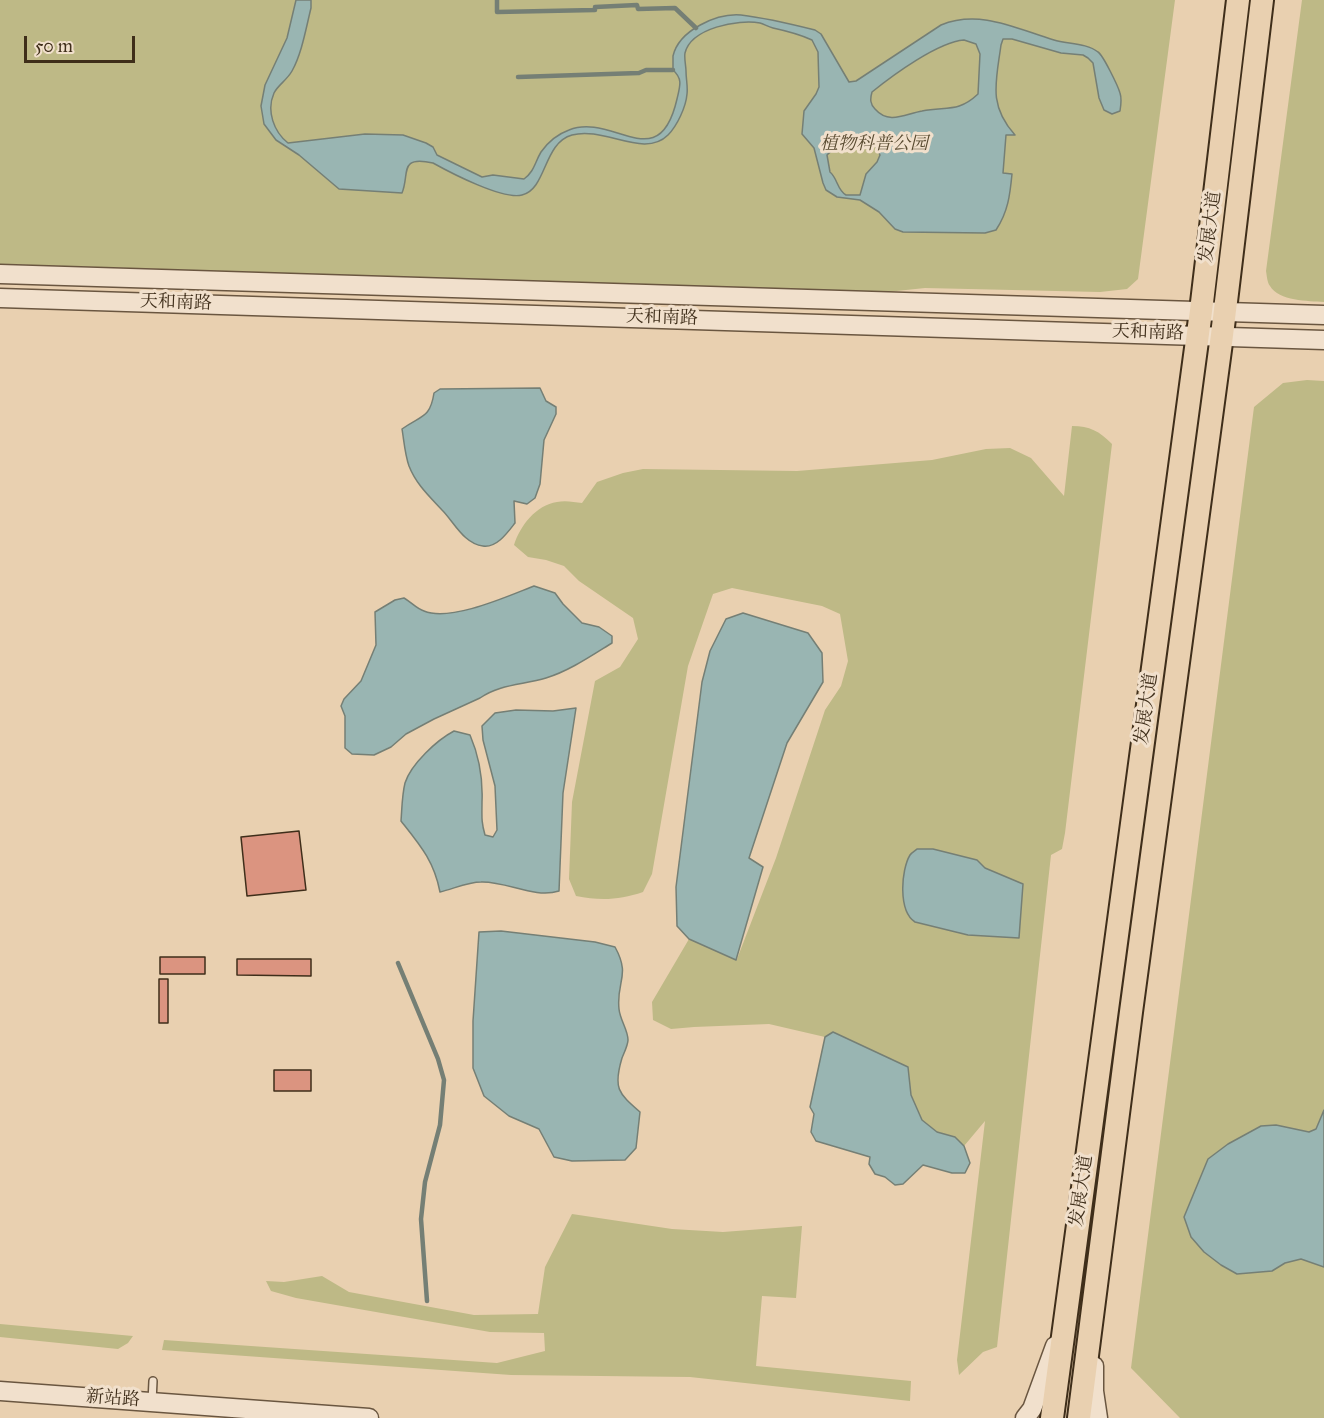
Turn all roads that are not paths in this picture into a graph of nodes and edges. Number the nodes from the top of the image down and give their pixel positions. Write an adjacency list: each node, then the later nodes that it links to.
1 (1238, 0): 5 (main road, 发展大道)
2 (1262, 0): 6 (main road, 发展大道)
3 (0, 274): 5 (street, 天和南路)
4 (0, 298): 8 (street, 天和南路)
5 (1201, 311): 6 (street, 天和南路); 8 (main road, 发展大道)
6 (1225, 312): 7 (street, 天和南路); 9 (main road, 发展大道)
7 (1324, 315)
8 (1197, 334): 9 (street, 天和南路); 11 (main road, 发展大道)
9 (1222, 335): 10 (street, 天和南路); 12 (main road, 发展大道)
10 (1324, 340)
11 (1068, 1295): 17 (street); 18 (main road, 发展大道)
12 (1095, 1299): 19 (main road, 发展大道); 20 (street)
13 (153, 1381): 15 (lane)
14 (0, 1391): 15 (street, 新站路)
15 (152, 1402): 16 (street, 新站路)
16 (369, 1418)
17 (1025, 1418)
18 (1052, 1418)
19 (1080, 1418)
20 (1098, 1418)

